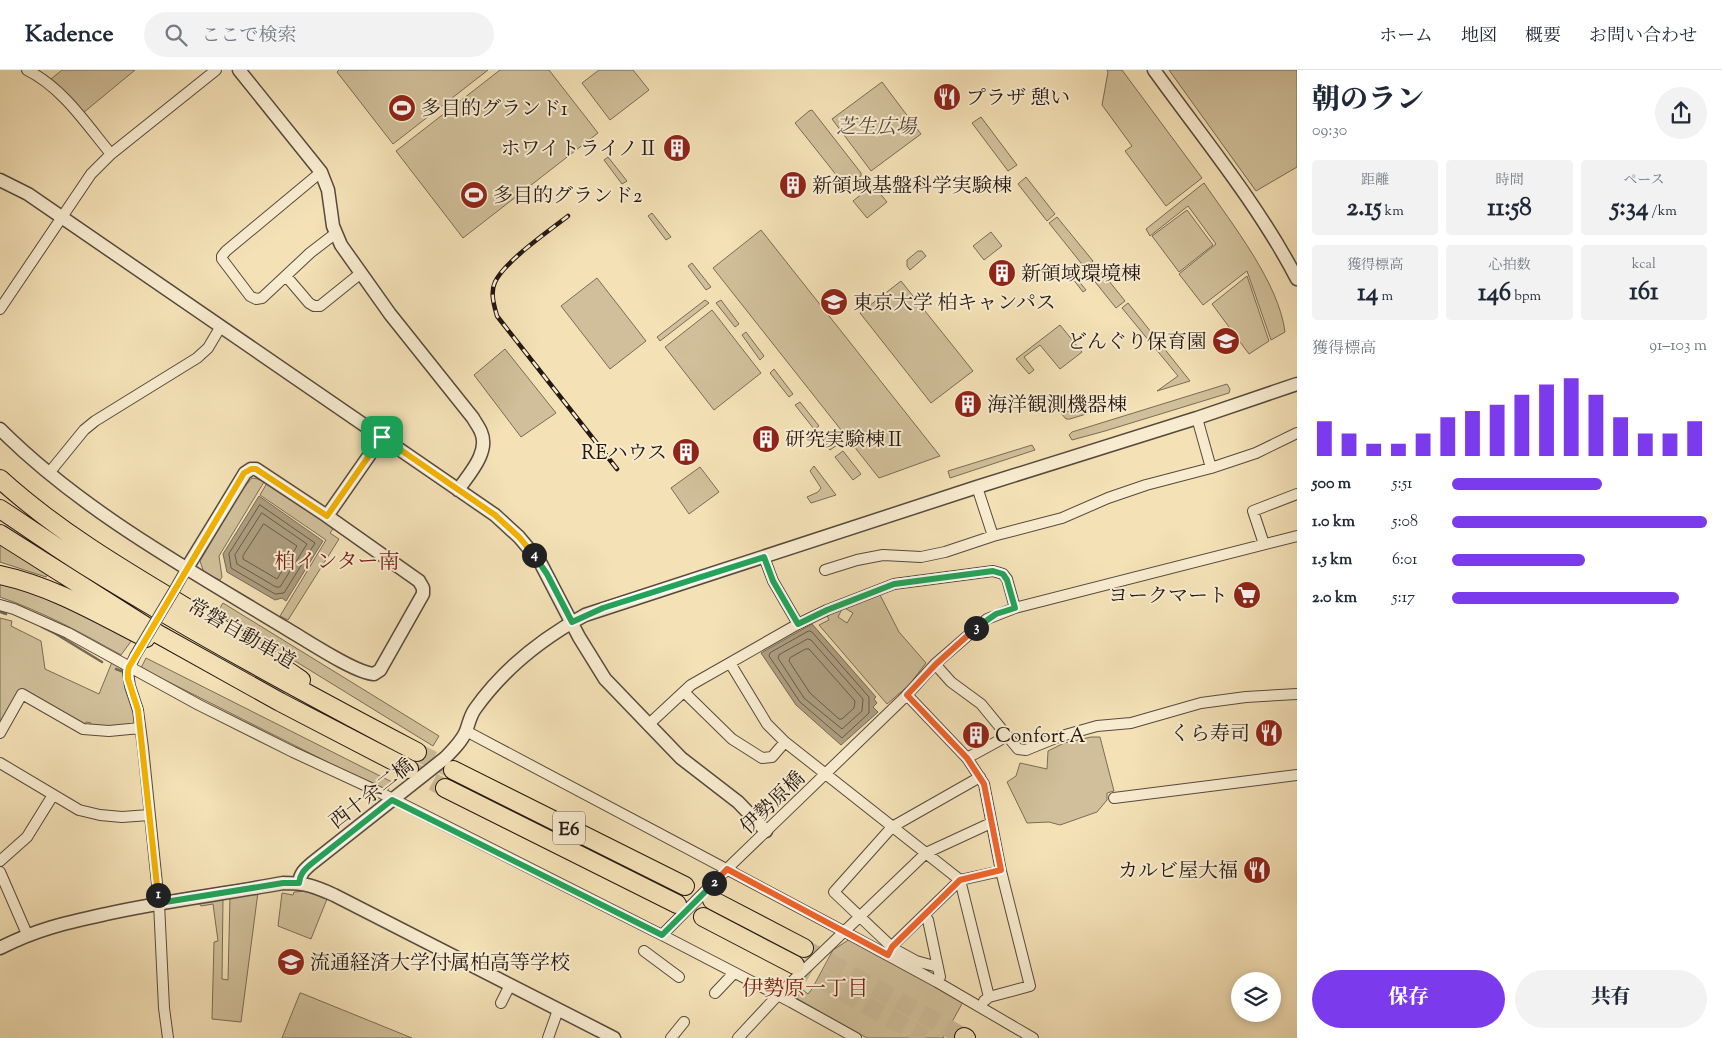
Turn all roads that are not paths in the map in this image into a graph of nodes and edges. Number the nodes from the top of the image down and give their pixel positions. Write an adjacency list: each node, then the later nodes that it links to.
1 (27, 70): 5 (street)
2 (216, 70): 5 (street)
3 (239, 70): 6 (street)
4 (1154, 70): 12 (street)
5 (111, 154): 8 (street)
6 (321, 172): 9 (street); 11 (street)
7 (0, 180): 8 (street)
8 (63, 217): 13 (street); 14 (street)
9 (336, 233): 10 (street); 11 (street)
10 (361, 273): 11 (street); 24 (street)
11 (286, 276)
12 (1297, 279)
13 (0, 309)
14 (221, 326): 19 (street); 21 (street)
15 (1297, 384): 16 (street, 西十余二橋)
16 (1197, 418): 20 (street); 23 (street, 西十余二橋)
17 (0, 429): 21 (street)
18 (1297, 432): 20 (street)
19 (382, 437): 24 (street); 27 (street)
20 (1211, 468): 29 (street)
21 (48, 473): 33 (street)
22 (0, 479): 47 (highway)
23 (977, 487): 29 (street); 32 (street, 西十余二橋)
24 (458, 490): 38 (street)
25 (1297, 494): 31 (street)
26 (0, 509): 47 (highway, 常磐自動車道)
27 (327, 516): 33 (street); 33 (street)
28 (0, 534): 46 (highway, 常磐自動車道)
29 (993, 536): 34 (street)
30 (1297, 536): 31 (street, 伊勢原橋)
31 (1264, 544): 37 (street, 伊勢原橋)
32 (764, 557): 38 (street, 西十余二橋); 39 (street)
33 (187, 568): 42 (street, bridge)
34 (825, 570)
35 (0, 575): 46 (highway)
36 (0, 604): 42 (street)
37 (1015, 608): 39 (street); 41 (street, 伊勢原橋)
38 (572, 622): 48 (street); 50 (street, 西十余二橋)
39 (798, 624): 40 (street)
40 (730, 663): 43 (street); 53 (street)
41 (936, 664): 44 (street); 45 (street, 伊勢原橋)
42 (129, 667): 49 (street); 65 (street)
43 (684, 692): 48 (street); 53 (street)
44 (1297, 694)
45 (907, 695): 55 (street); 59 (street, 伊勢原橋)
46 (280, 702): 57 (highway, 常磐自動車道)
47 (362, 723): 54 (highway, 常磐自動車道)
48 (648, 725): 69 (street)
49 (140, 728): 51 (street); 66 (street)
50 (466, 731): 65 (street, 西十余二橋); 72 (street)
51 (0, 733)
52 (1000, 740): 55 (street)
53 (785, 742): 59 (street)
54 (418, 752)
55 (967, 758): 61 (street)
56 (0, 763): 63 (street)
57 (409, 768)
58 (453, 770): 77 (highway, E6)
59 (825, 774): 68 (street); 69 (street, 伊勢原橋)
60 (1297, 774): 64 (street)
61 (980, 777): 67 (street); 68 (street)
62 (445, 788): 80 (highway, E6)
63 (53, 795): 66 (street); 71 (street)
64 (1114, 798)
65 (392, 800): 76 (street, 西十余二橋); 86 (street)
66 (149, 815): 79 (street)
67 (991, 823): 70 (street); 73 (street)
68 (892, 828): 70 (street); 82 (street)
69 (766, 831): 72 (street, 伊勢原橋)
70 (926, 853): 75 (street); 82 (street)
71 (0, 861)
72 (727, 869): 84 (street); 86 (street, 伊勢原橋)
73 (1001, 870): 75 (street); 99 (street)
74 (0, 872): 85 (street)
75 (960, 880): 81 (street); 99 (street)
76 (299, 883): 79 (street); 96 (street)
77 (686, 886)
78 (712, 900): 88 (highway)
79 (159, 903): 85 (street); 104 (street)
80 (677, 904)
81 (924, 915): 90 (street); 92 (street)
82 (861, 916): 84 (street); 90 (street)
83 (703, 917): 91 (highway)
84 (845, 932): 90 (street); 98 (street)
85 (27, 934): 87 (street)
86 (662, 935): 93 (street)
87 (0, 948)
88 (804, 948)
89 (644, 951): 94 (street)
90 (890, 951): 92 (street); 95 (street)
91 (794, 965)
92 (938, 967): 95 (street)
93 (734, 973): 97 (street); 98 (street)
94 (679, 977)
95 (937, 982): 101 (street)
96 (510, 985): 100 (street); 102 (street)
97 (715, 993)
98 (778, 995): 108 (street); 109 (street)
99 (989, 997): 101 (street)
100 (501, 1003)
101 (979, 1007): 110 (street)
102 (558, 1010): 105 (street); 106 (street)
103 (684, 1022): 107 (street)
104 (168, 1038)
105 (548, 1038)
106 (614, 1038)
107 (671, 1038)
108 (738, 1038)
109 (856, 1038)
110 (1033, 1038)

